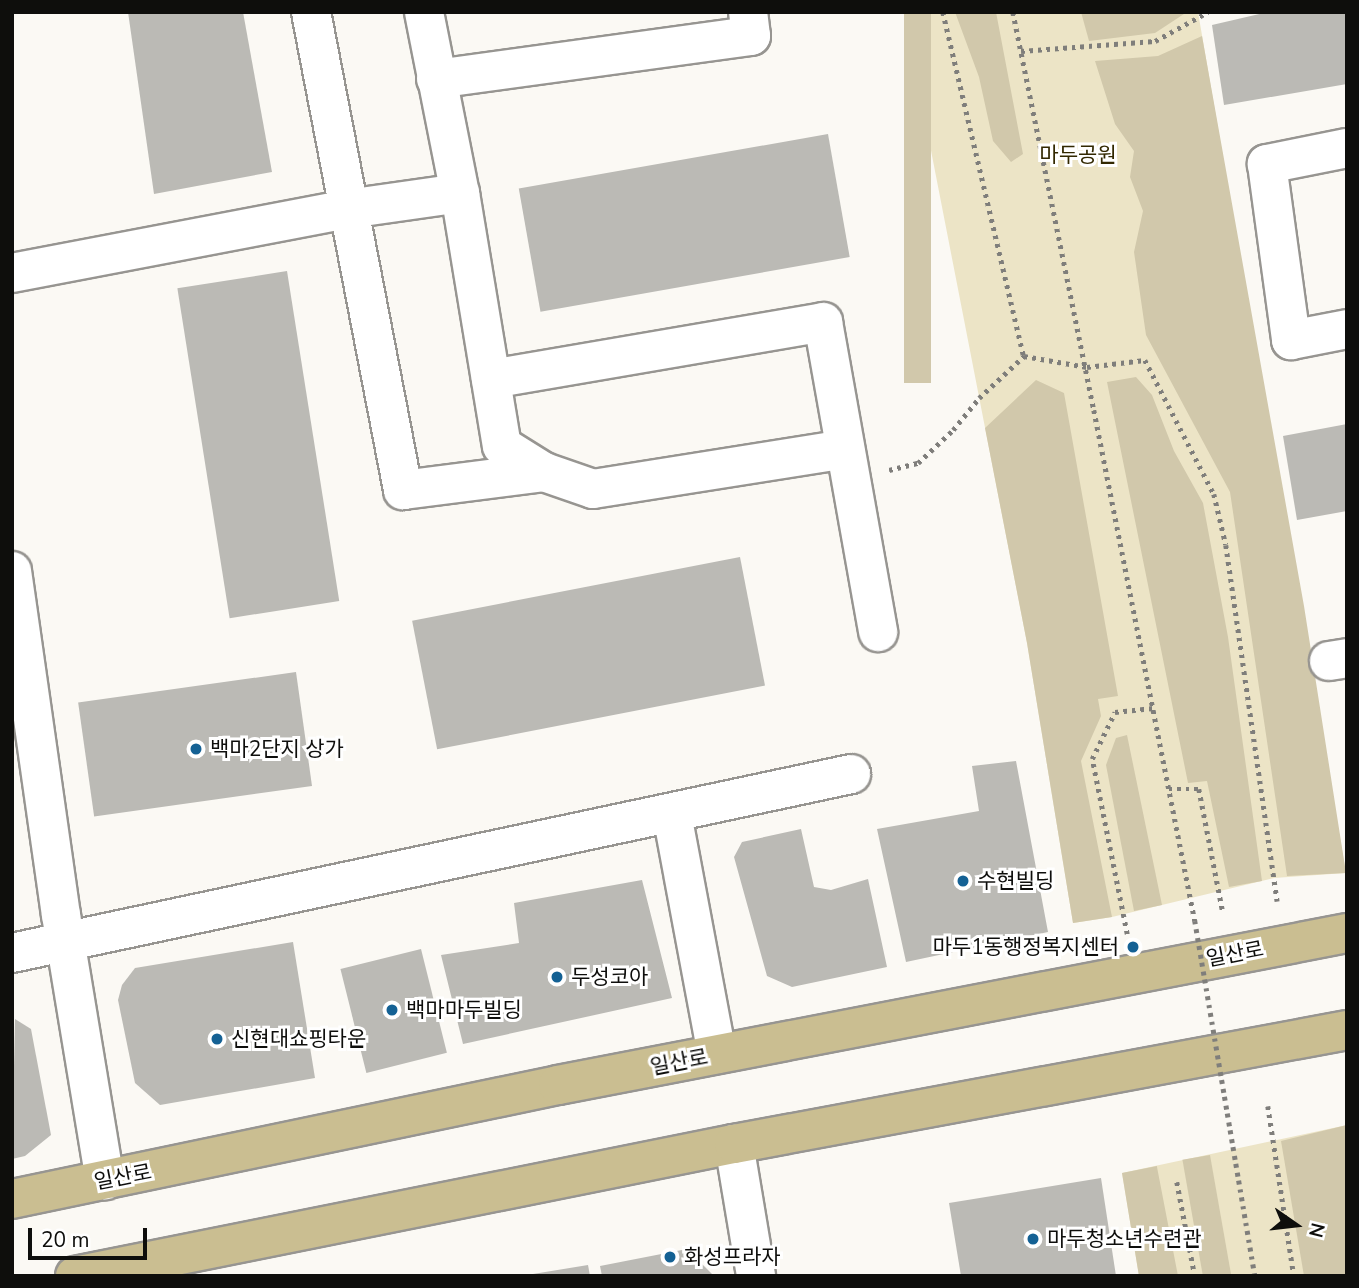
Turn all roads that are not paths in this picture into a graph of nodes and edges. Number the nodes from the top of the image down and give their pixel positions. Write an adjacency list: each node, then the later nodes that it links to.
1 (311, 12): 7 (street)
2 (425, 12): 4 (street)
3 (748, 12): 4 (street)
4 (436, 79): 6 (street)
5 (1347, 148): 9 (street)
6 (460, 193): 7 (street); 10 (street)
7 (348, 209): 8 (street); 12 (street)
8 (12, 273)
9 (1347, 329)
10 (491, 379): 11 (street); 12 (street)
11 (848, 463): 12 (street); 14 (street)
12 (544, 472)
13 (12, 571): 18 (street)
14 (878, 632)
15 (851, 774): 16 (street)
16 (672, 814): 18 (street); 21 (street)
17 (1347, 933): 21 (main road, 일산로)
18 (67, 942): 19 (street); 23 (street)
19 (12, 953)
20 (1347, 1030): 22 (main road)
21 (717, 1054): 23 (main road, 일산로)
22 (734, 1144): 25 (main road); 27 (street)
23 (105, 1180): 24 (main road, 일산로)
24 (12, 1199)
25 (122, 1271): 26 (main road)
26 (75, 1276)
27 (756, 1276)

